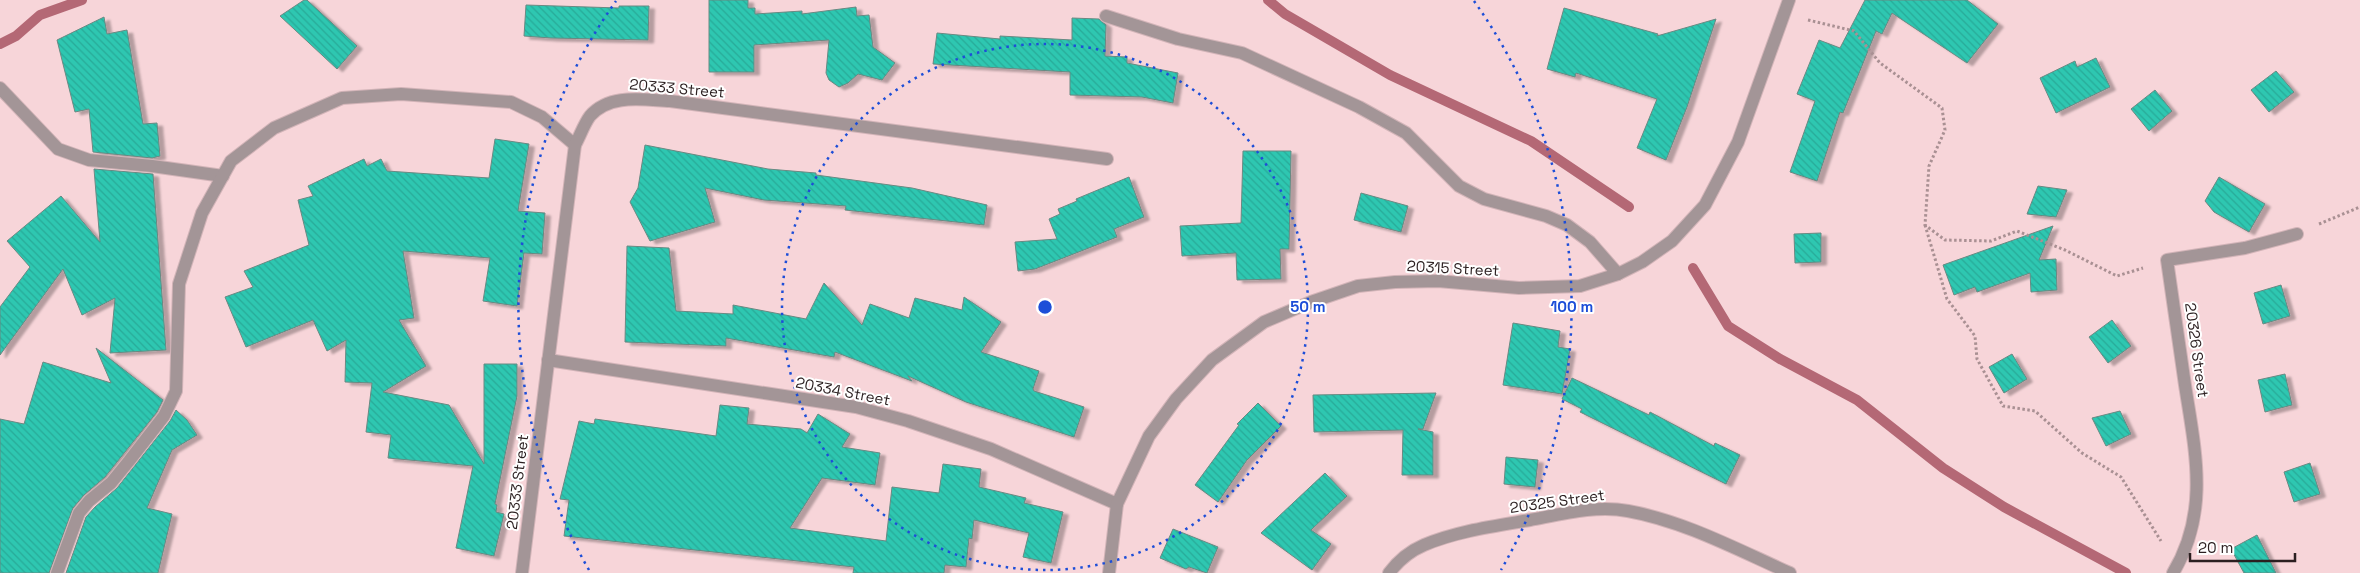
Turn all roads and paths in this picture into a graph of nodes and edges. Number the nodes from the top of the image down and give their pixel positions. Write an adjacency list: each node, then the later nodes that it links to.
1 (1788, 0): 2 (street, 20315 Street)
2 (1784, 15): 9 (path); 12 (street, 20315 Street)
3 (1106, 16): 12 (street)
4 (0, 88): 7 (street)
5 (575, 145): 6 (street, 20333 Street); 7 (street); 13 (street, 20333 Street)
6 (1107, 160)
7 (223, 176): 16 (street)
8 (2360, 207): 10 (path)
9 (1925, 225): 11 (path); 15 (path)
10 (2297, 234): 11 (street)
11 (2167, 260): 15 (street, 20326 Street)
12 (1618, 274): 14 (street, 20315 Street)
13 (548, 360): 14 (street, 20334 Street); 17 (street, 20333 Street)
14 (1117, 504): 18 (street, 20315 Street)
15 (2174, 570)
16 (57, 573)
17 (522, 573)
18 (1109, 573)
19 (1389, 573): 20 (street, 20325 Street)
20 (1790, 573)

